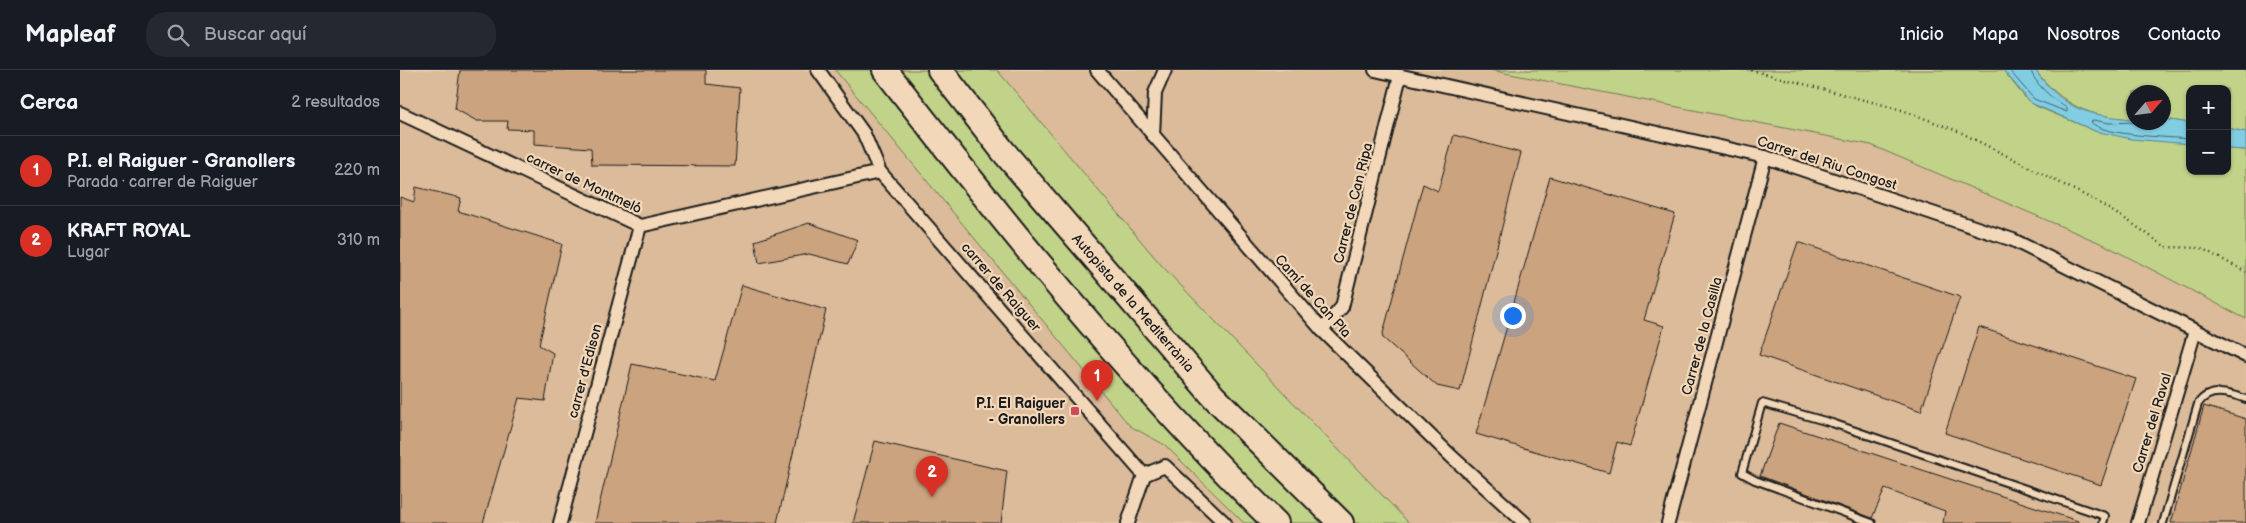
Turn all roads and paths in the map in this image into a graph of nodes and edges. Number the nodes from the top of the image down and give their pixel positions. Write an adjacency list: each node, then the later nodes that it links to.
1 (818, 70): 12 (street, carrer de Raiguer)
2 (885, 70): 23 (highway)
3 (940, 70): 24 (highway, Autopista de la Mediterrània)
4 (1098, 70): 10 (street, Camí de Can Pla)
5 (1165, 70): 10 (street)
6 (1375, 70): 8 (street, Carrer del Riu Congost)
7 (1751, 70): 14 (path)
8 (1400, 76): 11 (street, Carrer del Riu Congost); 15 (street, Carrer de Can Ripa)
9 (400, 113): 13 (street, carrer de Montmeló)
10 (1153, 135): 15 (street, Camí de Can Pla)
11 (1765, 157): 16 (street, Carrer del Riu Congost); 26 (street, Carrer de la Casilla)
12 (880, 172): 13 (street, carrer de Montmeló); 19 (street, carrer de Raiguer)
13 (640, 226): 20 (street, carrer d'Edison)
14 (2246, 272)
15 (1322, 330): 25 (street, Camí de Can Pla)
16 (2195, 331): 17 (street, Carrer del Riu Congost); 29 (street, Carrer del Raval)
17 (2246, 356)
18 (2246, 399): 30 (lane)
19 (1144, 475): 21 (street); 22 (street)
20 (560, 523)
21 (1128, 523)
22 (1225, 523)
23 (1276, 523)
24 (1341, 523)
25 (1526, 523)
26 (1668, 523)
27 (1872, 523): 28 (lane)
28 (2103, 523)
29 (2138, 523)
30 (2163, 523)

